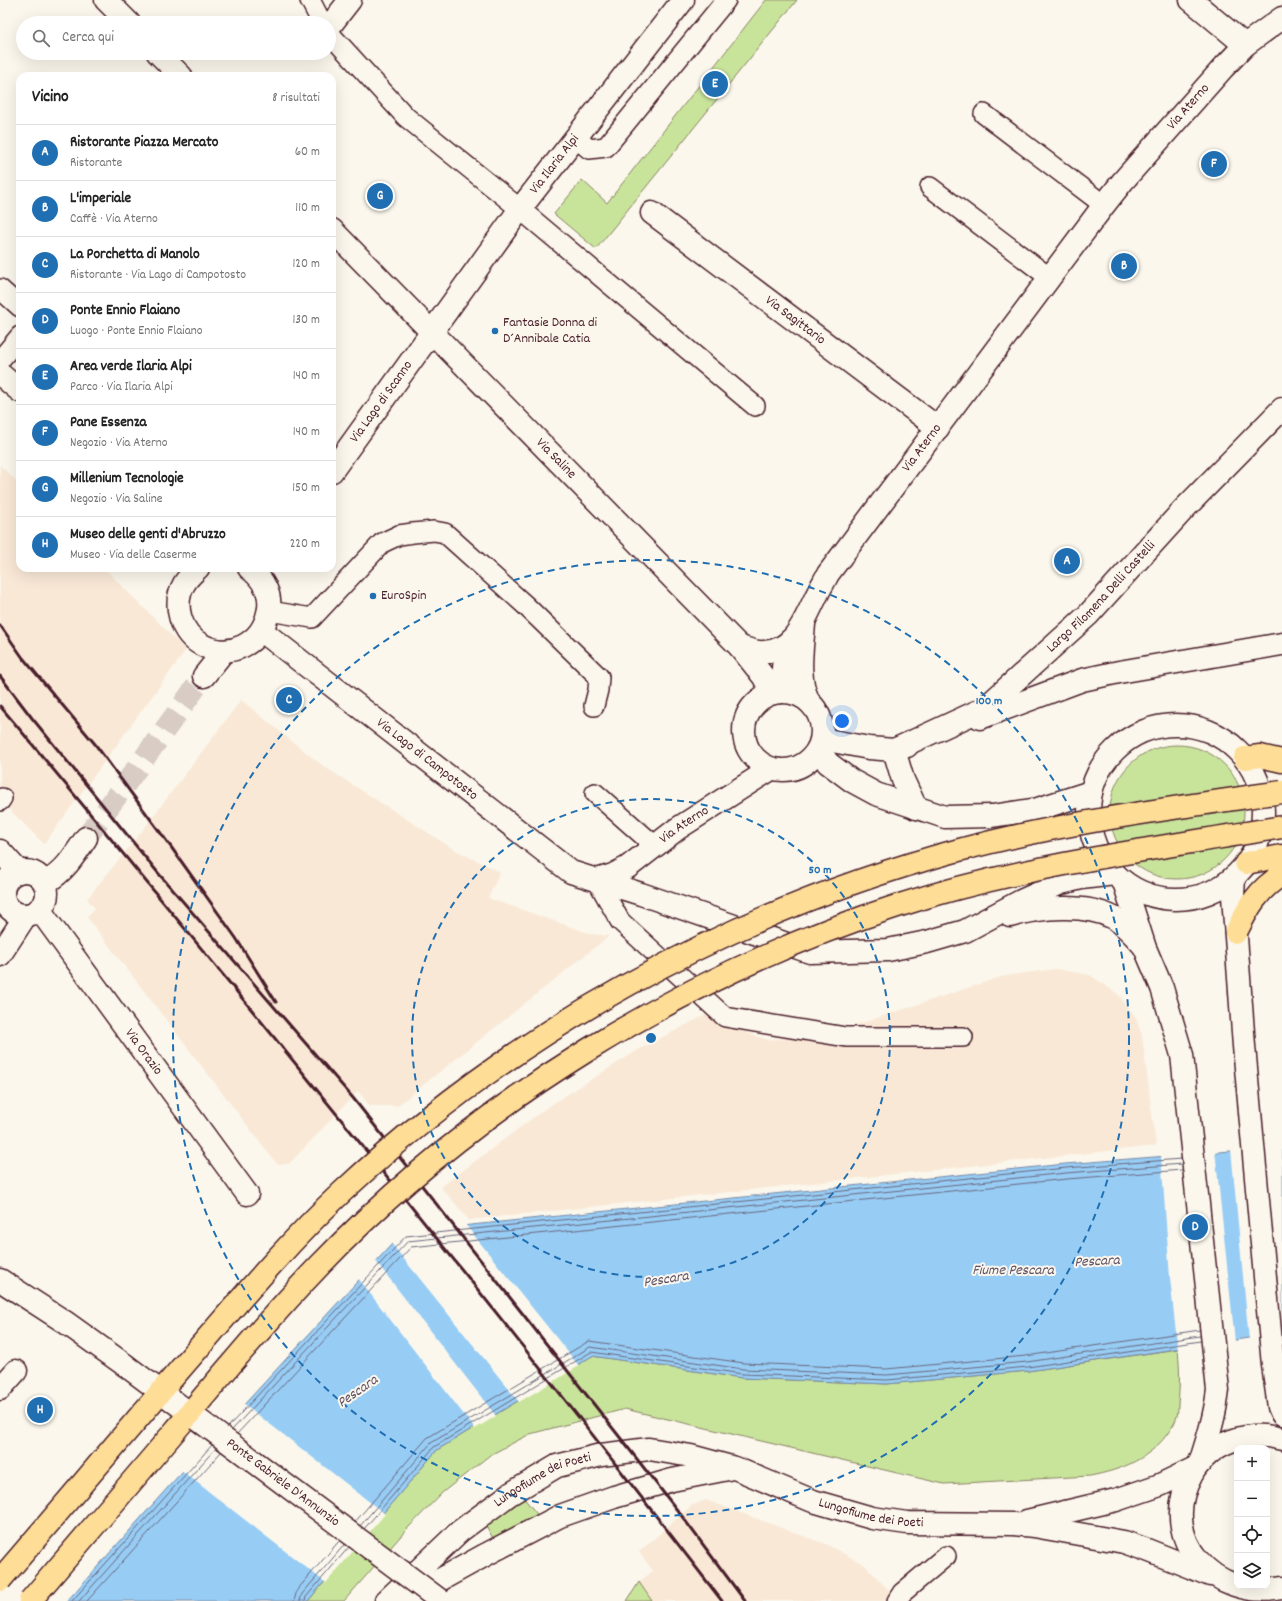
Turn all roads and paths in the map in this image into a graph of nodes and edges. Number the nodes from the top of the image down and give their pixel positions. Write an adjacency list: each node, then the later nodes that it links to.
1 (106, 0): 7 (street)
2 (310, 0): 8 (lane)
3 (350, 0): 9 (street)
4 (683, 0): 16 (street, Via Ilaria Alpi)
5 (726, 0): 16 (lane)
6 (1191, 0): 12 (street)
7 (122, 16)
8 (318, 16)
9 (336, 18)
10 (1282, 18): 12 (street, Via Aterno)
11 (336, 40): 19 (lane)
12 (1246, 45): 18 (street, Via Aterno)
13 (165, 60): 14 (street)
14 (177, 72)
15 (984, 114): 18 (lane)
16 (575, 137): 19 (street, Via Ilaria Alpi)
17 (930, 188): 22 (lane)
18 (1104, 205): 22 (street, Via Aterno)
19 (520, 209): 25 (street, Via Ilaria Alpi); 30 (lane)
20 (652, 213): 32 (street, Via Sagittario)
21 (336, 234): 25 (street, Via Saline)
22 (1050, 278): 32 (street, Via Aterno)
23 (0, 289): 24 (lane)
24 (16, 303)
25 (432, 333): 33 (street, Via Lago di Scanno); 40 (street, Via Saline)
26 (16, 341): 27 (lane)
27 (0, 360)
28 (0, 374): 29 (street)
29 (16, 388)
30 (755, 406)
31 (1282, 409): 45 (street, Largo Filomena Delli Castelli)
32 (938, 428): 37 (street, Via Aterno)
33 (336, 465)
34 (191, 572): 36 (street)
35 (257, 572): 36 (street)
36 (265, 621): 43 (lane); 62 (street, Via Lago di Campotosto)
37 (804, 624): 38 (street, Via Aterno); 42 (street, Via Aterno)
38 (790, 641): 40 (street, Via Aterno); 41 (street, Via Aterno)
39 (1282, 644): 45 (street, Largo Filomena Delli Castelli)
40 (740, 647): 41 (street, Via Saline)
41 (777, 692): 42 (street); 48 (street)
42 (808, 700): 44 (street)
43 (594, 706)
44 (820, 744): 45 (street, Largo Filomena Delli Castelli); 48 (street); 52 (street)
45 (894, 750): 52 (street)
46 (1245, 758): 47 (highway); 49 (street); 58 (street)
47 (1282, 761)
48 (771, 769): 55 (street, Via Aterno)
49 (1091, 792): 52 (street); 61 (street)
50 (1282, 792): 81 (highway, bridge)
51 (595, 793): 55 (lane)
52 (916, 808)
53 (1282, 827): 84 (highway, bridge)
54 (86, 838): 63 (street)
55 (655, 846): 62 (street, Via Aterno)
56 (0, 851): 59 (street)
57 (1282, 856): 58 (highway)
58 (1240, 870): 61 (street); 66 (street)
59 (19, 872): 63 (street); 64 (street)
60 (1282, 875): 66 (highway)
61 (1119, 878): 65 (street); 67 (street)
62 (597, 880): 65 (street, Via Lago di Campotosto); 69 (lane)
63 (44, 883): 64 (street)
64 (18, 909): 68 (street); 70 (street, Via Orazio)
65 (971, 927): 67 (street)
66 (1236, 932): 74 (street)
67 (1145, 948): 76 (street)
68 (0, 955)
69 (963, 1037)
70 (247, 1194)
71 (0, 1280): 87 (street, Ponte Gabriele D'Annunzio, bridge)
72 (16, 1371): 73 (street)
73 (0, 1389)
74 (1282, 1414)
75 (1282, 1440): 76 (street)
76 (1197, 1465): 78 (street, Lungofiume dei Poeti); 80 (street)
77 (735, 1468): 78 (street, Lungofiume dei Poeti); 85 (street, Lungofiume dei Poeti); 86 (street)
78 (1014, 1524): 80 (street, Lungofiume dei Poeti)
79 (946, 1556): 88 (lane)
80 (1210, 1575): 82 (street)
81 (0, 1580)
82 (1230, 1586): 83 (street); 89 (street)
83 (1282, 1588)
84 (30, 1601)
85 (386, 1601)
86 (403, 1601)
87 (441, 1601)
88 (897, 1601)
89 (1254, 1601)

